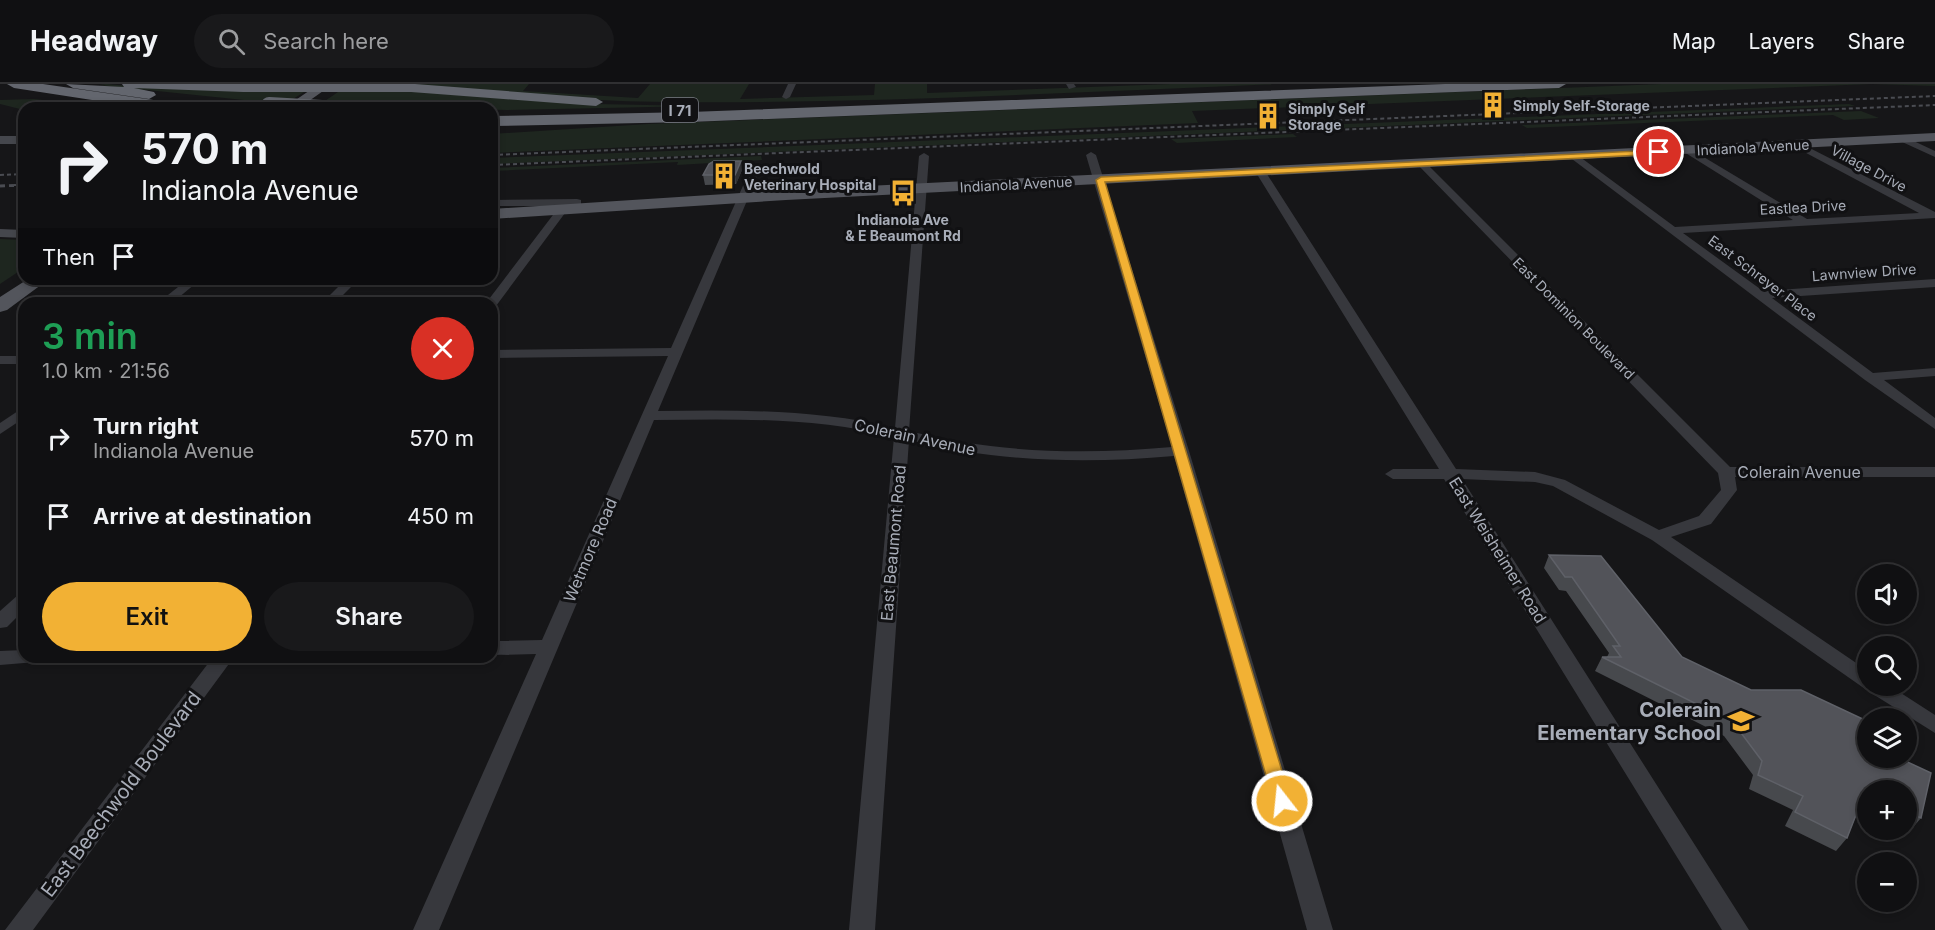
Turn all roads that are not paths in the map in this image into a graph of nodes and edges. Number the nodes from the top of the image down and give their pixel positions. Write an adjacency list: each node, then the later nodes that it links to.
1 (73, 84): 13 (highway)
2 (129, 84): 7 (highway)
3 (361, 84): 8 (highway)
4 (792, 84): 10 (street)
5 (1370, 84): 16 (highway, I 71)
6 (1559, 84): 18 (highway, I 71)
7 (332, 86): 8 (highway); 14 (main road); 15 (main road)
8 (383, 88): 16 (highway)
9 (13, 91): 11 (highway); 12 (highway)
10 (786, 97)
11 (84, 102)
12 (117, 102)
13 (225, 102)
14 (301, 102)
15 (312, 102)
16 (818, 105): 17 (highway, I 71)
17 (498, 112)
18 (731, 116): 19 (highway, I 71); 20 (highway)
19 (498, 121)
20 (498, 132)
21 (1935, 137): 22 (main road, Indianola Avenue)
22 (1903, 139): 25 (main road, Indianola Avenue); 27 (street)
23 (0, 140): 24 (main road)
24 (18, 140)
25 (1796, 144): 26 (main road, Indianola Avenue); 41 (street, Village Drive)
26 (1687, 150): 30 (main road, Indianola Avenue); 42 (street)
27 (1935, 154)
28 (1091, 155): 34 (street)
29 (924, 156): 35 (street, East Beaumont Road)
30 (1573, 156): 31 (main road, Indianola Avenue); 43 (street, East Schreyer Place)
31 (1422, 164): 33 (main road, Indianola Avenue); 69 (street, East Dominion Boulevard)
32 (755, 170): 36 (street, Wetmore Road)
33 (1260, 171): 34 (main road, Indianola Avenue); 71 (street, East Weisheimer Road)
34 (1101, 180): 35 (main road, Indianola Avenue); 68 (street)
35 (921, 189): 36 (main road, Indianola Avenue); 67 (street, East Beaumont Road)
36 (742, 198): 39 (main road, Indianola Avenue); 57 (street, Wetmore Road)
37 (577, 202): 39 (street)
38 (498, 203): 39 (street)
39 (555, 207): 40 (main road, Indianola Avenue); 55 (street)
40 (498, 213)
41 (1933, 215): 42 (street, Eastlea Drive)
42 (1804, 222): 43 (street, Eastlea Drive)
43 (1674, 230): 52 (street, East Schreyer Place)
44 (0, 234): 45 (main road)
45 (18, 234)
46 (18, 280): 51 (main road)
47 (1935, 283): 52 (street, Lawnview Drive)
48 (31, 285): 56 (main road)
49 (187, 285): 53 (street)
50 (347, 285): 54 (street)
51 (0, 292)
52 (1760, 295): 62 (street, East Schreyer Place)
53 (172, 297)
54 (334, 297)
55 (496, 297)
56 (0, 306)
57 (676, 352): 58 (street); 64 (street, Wetmore Road)
58 (498, 354)
59 (0, 360): 60 (street)
60 (18, 360)
61 (1935, 372): 62 (street)
62 (1870, 377): 65 (street, East Schreyer Place)
63 (18, 416): 66 (street)
64 (648, 416): 67 (street, Colerain Avenue); 76 (street, Wetmore Road)
65 (1935, 425)
66 (0, 430)
67 (902, 433): 68 (street, Colerain Avenue); 86 (street, East Beaumont Road)
68 (1181, 451): 87 (street)
69 (1726, 472): 70 (street, Colerain Avenue); 73 (street, Colerain Avenue)
70 (1935, 472)
71 (1450, 473): 72 (street); 73 (street); 88 (street, East Weisheimer Road)
72 (1393, 474)
73 (1658, 536): 81 (street)
74 (18, 605): 75 (street)
75 (0, 622)
76 (548, 647): 77 (street); 85 (street, Wetmore Road)
77 (498, 648)
78 (18, 657): 79 (street)
79 (0, 658)
80 (219, 663): 84 (street, East Beechwold Boulevard)
81 (1857, 673)
82 (1890, 696): 83 (street)
83 (1935, 725)
84 (18, 930)
85 (426, 930)
86 (862, 930)
87 (1320, 930)
88 (1736, 930)

